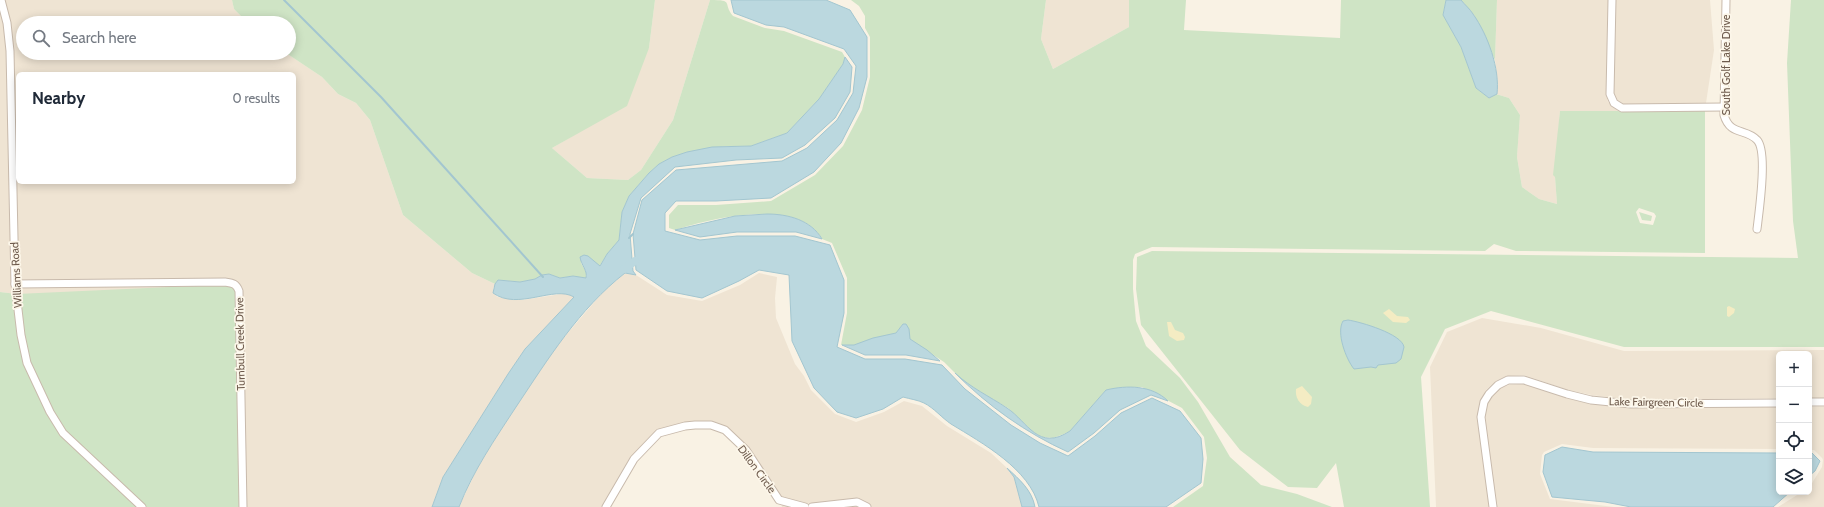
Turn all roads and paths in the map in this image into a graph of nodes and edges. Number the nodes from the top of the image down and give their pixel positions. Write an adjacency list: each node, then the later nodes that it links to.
1 (1, 0): 6 (street, Williams Road)
2 (1612, 0): 4 (street)
3 (1726, 0): 4 (street, South Golf Lake Drive)
4 (1724, 107): 5 (street, South Golf Lake Drive)
5 (1757, 229)
6 (15, 284): 10 (street, Williams Road); 11 (street, Turnbull Creek Drive)
7 (1812, 402): 8 (street)
8 (1824, 402)
9 (1776, 403): 16 (street, Lake Fairgreen Circle)
10 (142, 507)
11 (243, 507)
12 (606, 507): 13 (street, Dillon Circle)
13 (805, 507)
14 (812, 507): 15 (street)
15 (867, 507)
16 (1493, 507)

